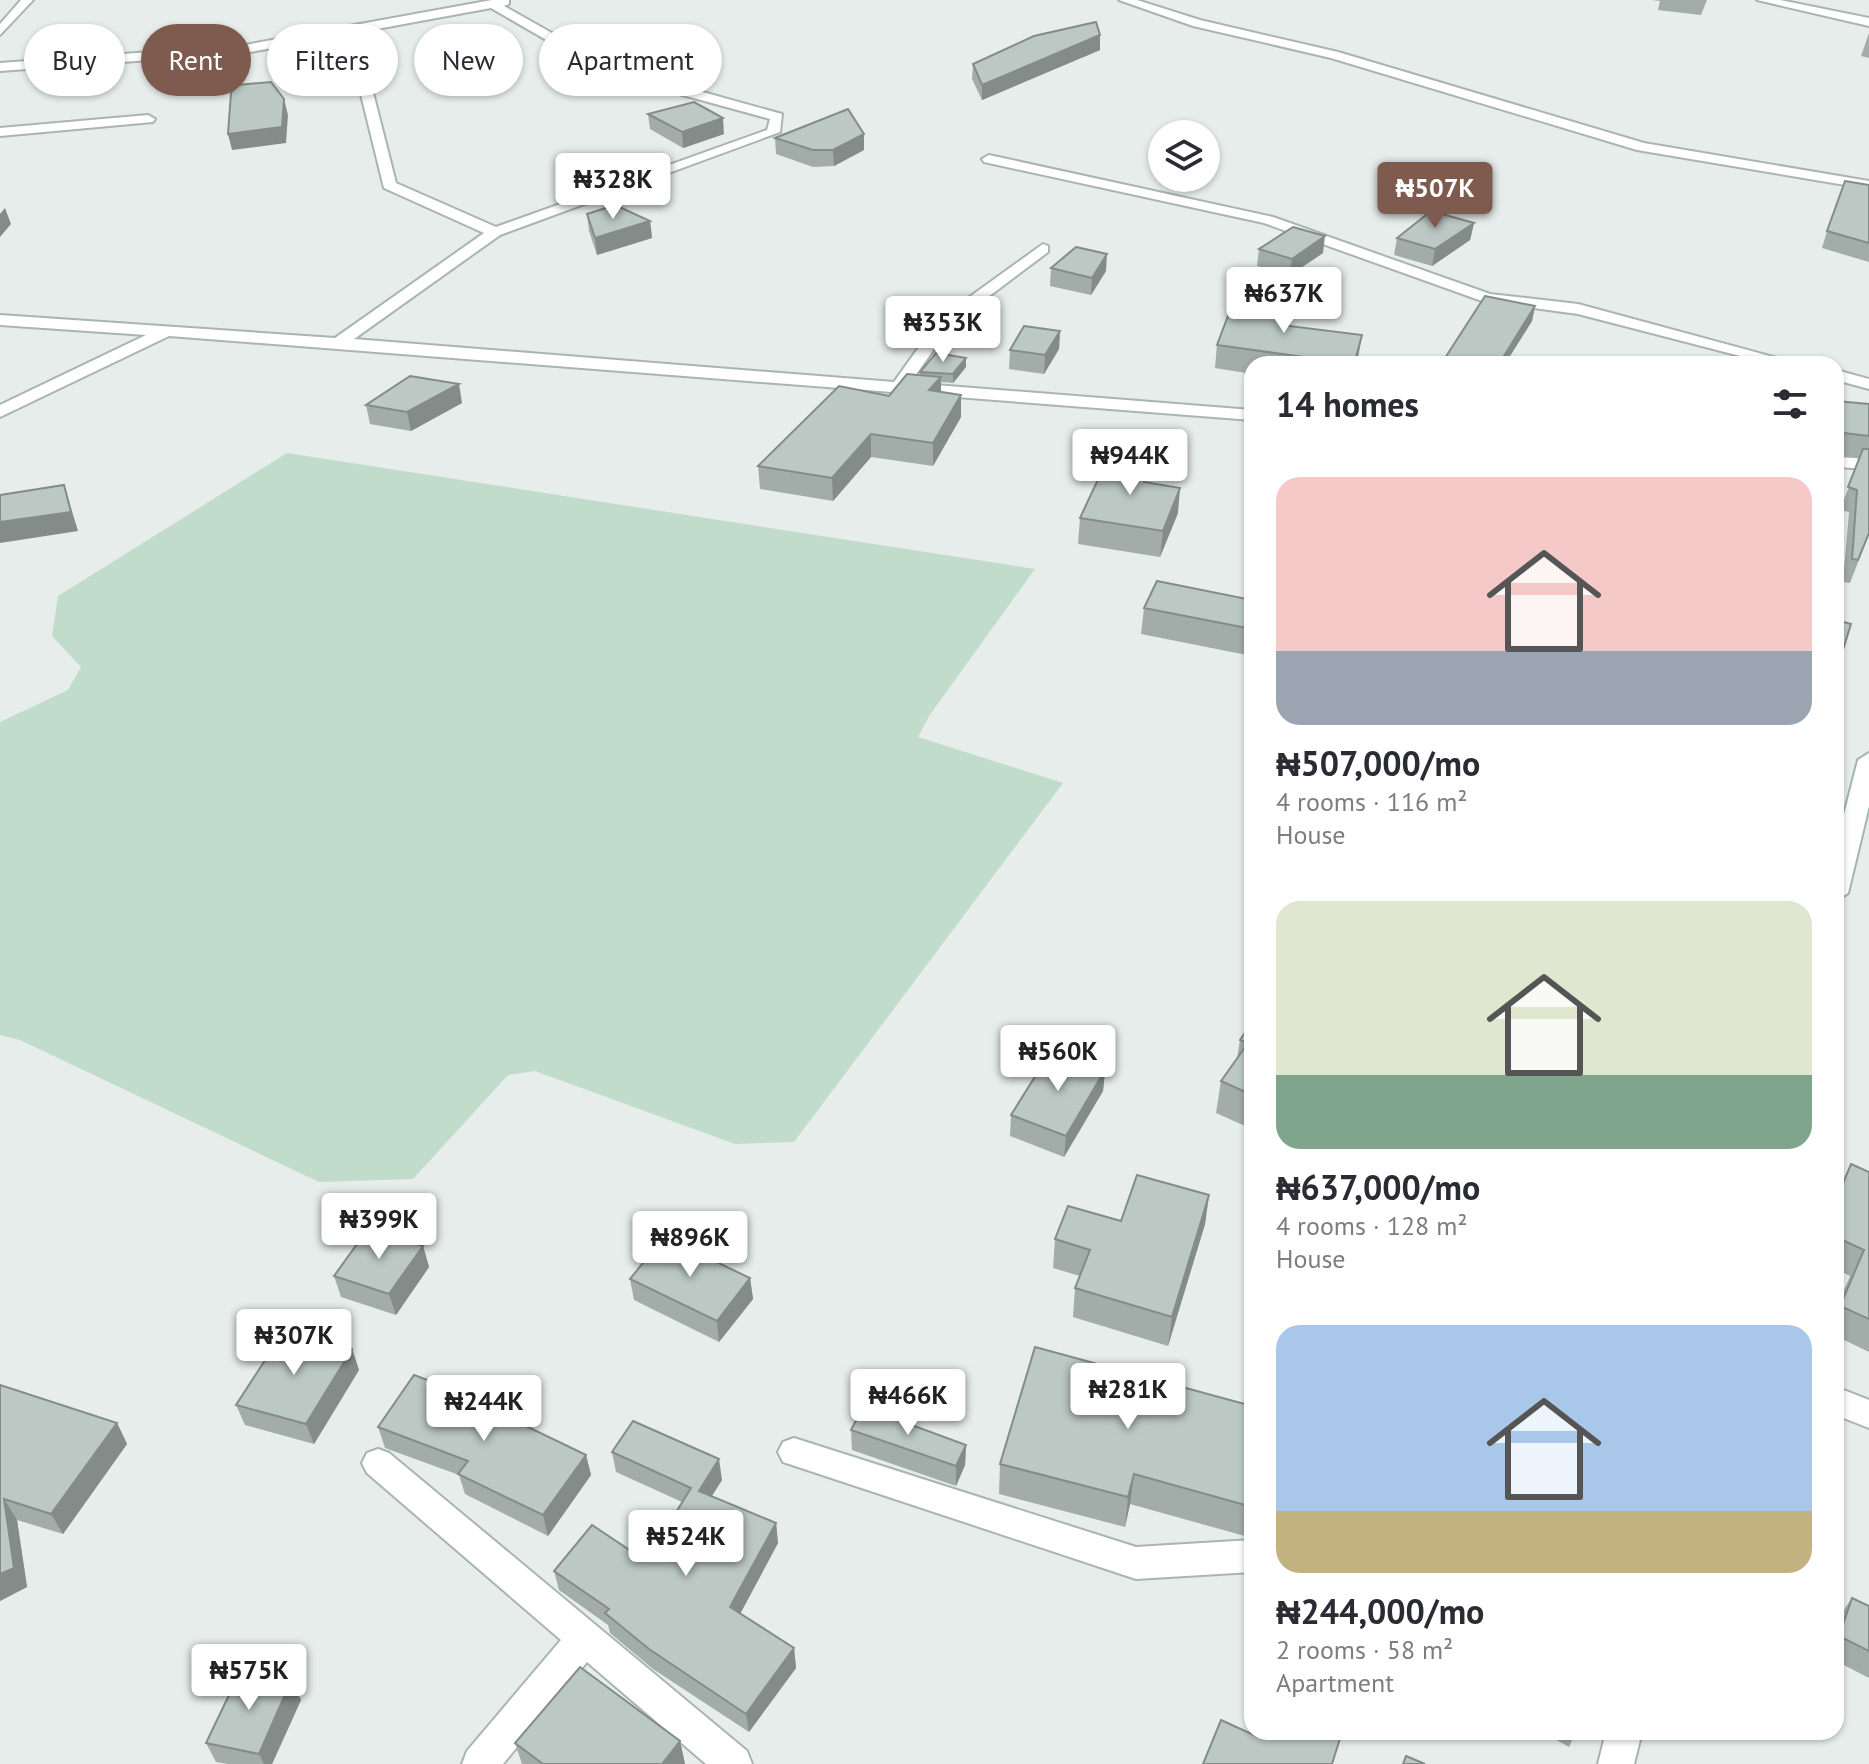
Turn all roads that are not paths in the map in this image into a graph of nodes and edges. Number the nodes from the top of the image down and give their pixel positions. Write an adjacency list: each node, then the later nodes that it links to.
1 (27, 0): 8 (street)
2 (516, 0): 5 (street)
3 (1125, 0): 15 (street)
4 (1763, 0): 6 (street)
5 (492, 4): 7 (street); 16 (street)
6 (1869, 22)
7 (392, 24)
8 (0, 31)
9 (267, 45): 10 (street)
10 (0, 67)
11 (367, 96): 16 (street)
12 (148, 119): 13 (street)
13 (0, 132)
14 (989, 159): 21 (street)
15 (1869, 185)
16 (495, 232): 20 (street)
17 (1043, 249): 24 (street)
18 (0, 320): 19 (street)
19 (165, 332): 20 (street); 25 (street)
20 (338, 343): 24 (street)
21 (1760, 356)
22 (1844, 377): 23 (street)
23 (1869, 384)
24 (899, 386): 26 (street)
25 (0, 412)
26 (1244, 414)
27 (1844, 462): 28 (street)
28 (1869, 464)
29 (1869, 760): 30 (street)
30 (1844, 861)
31 (1844, 1404): 32 (street)
32 (1869, 1414)
33 (794, 1452): 35 (street)
34 (378, 1463): 36 (street)
35 (1244, 1556)
36 (585, 1638): 38 (street); 39 (street)
37 (1622, 1740): 40 (street)
38 (480, 1764)
39 (734, 1764)
40 (1616, 1764)

